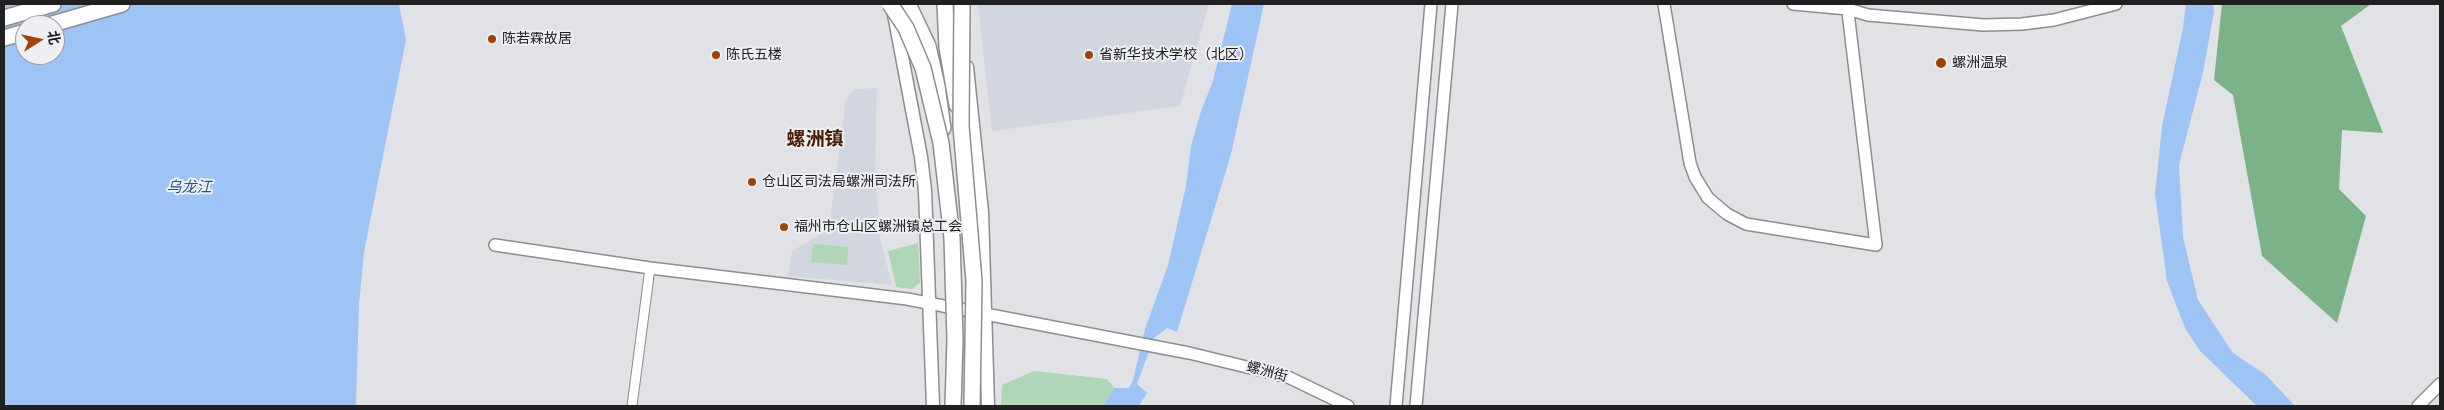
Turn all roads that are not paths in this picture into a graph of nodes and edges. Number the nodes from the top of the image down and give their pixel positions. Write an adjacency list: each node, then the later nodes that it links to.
1 (53, 4): 13 (highway)
2 (122, 4): 14 (highway)
3 (892, 4): 16 (highway, bridge); 19 (main road)
4 (908, 4): 16 (highway, bridge)
5 (945, 4): 15 (highway, bridge)
6 (961, 4): 15 (highway, bridge); 20 (main road)
7 (1431, 4): 28 (street)
8 (1452, 4): 29 (street)
9 (1664, 4): 12 (street)
10 (1793, 4): 12 (street)
11 (2116, 4): 12 (street)
12 (1848, 6)
13 (4, 18)
14 (65, 20)
15 (961, 126): 25 (highway, bridge)
16 (947, 185): 24 (highway, bridge)
17 (495, 245): 18 (street, 螺洲街)
18 (650, 268): 19 (street, 螺洲街); 22 (street)
19 (930, 303): 20 (street, 螺洲街); 23 (main road)
20 (987, 316): 26 (main road); 27 (street, 螺洲街)
21 (2440, 384): 30 (street)
22 (632, 406)
23 (933, 406)
24 (953, 406)
25 (972, 406)
26 (988, 406)
27 (1348, 406)
28 (1396, 406)
29 (1416, 406)
30 (2418, 406)

